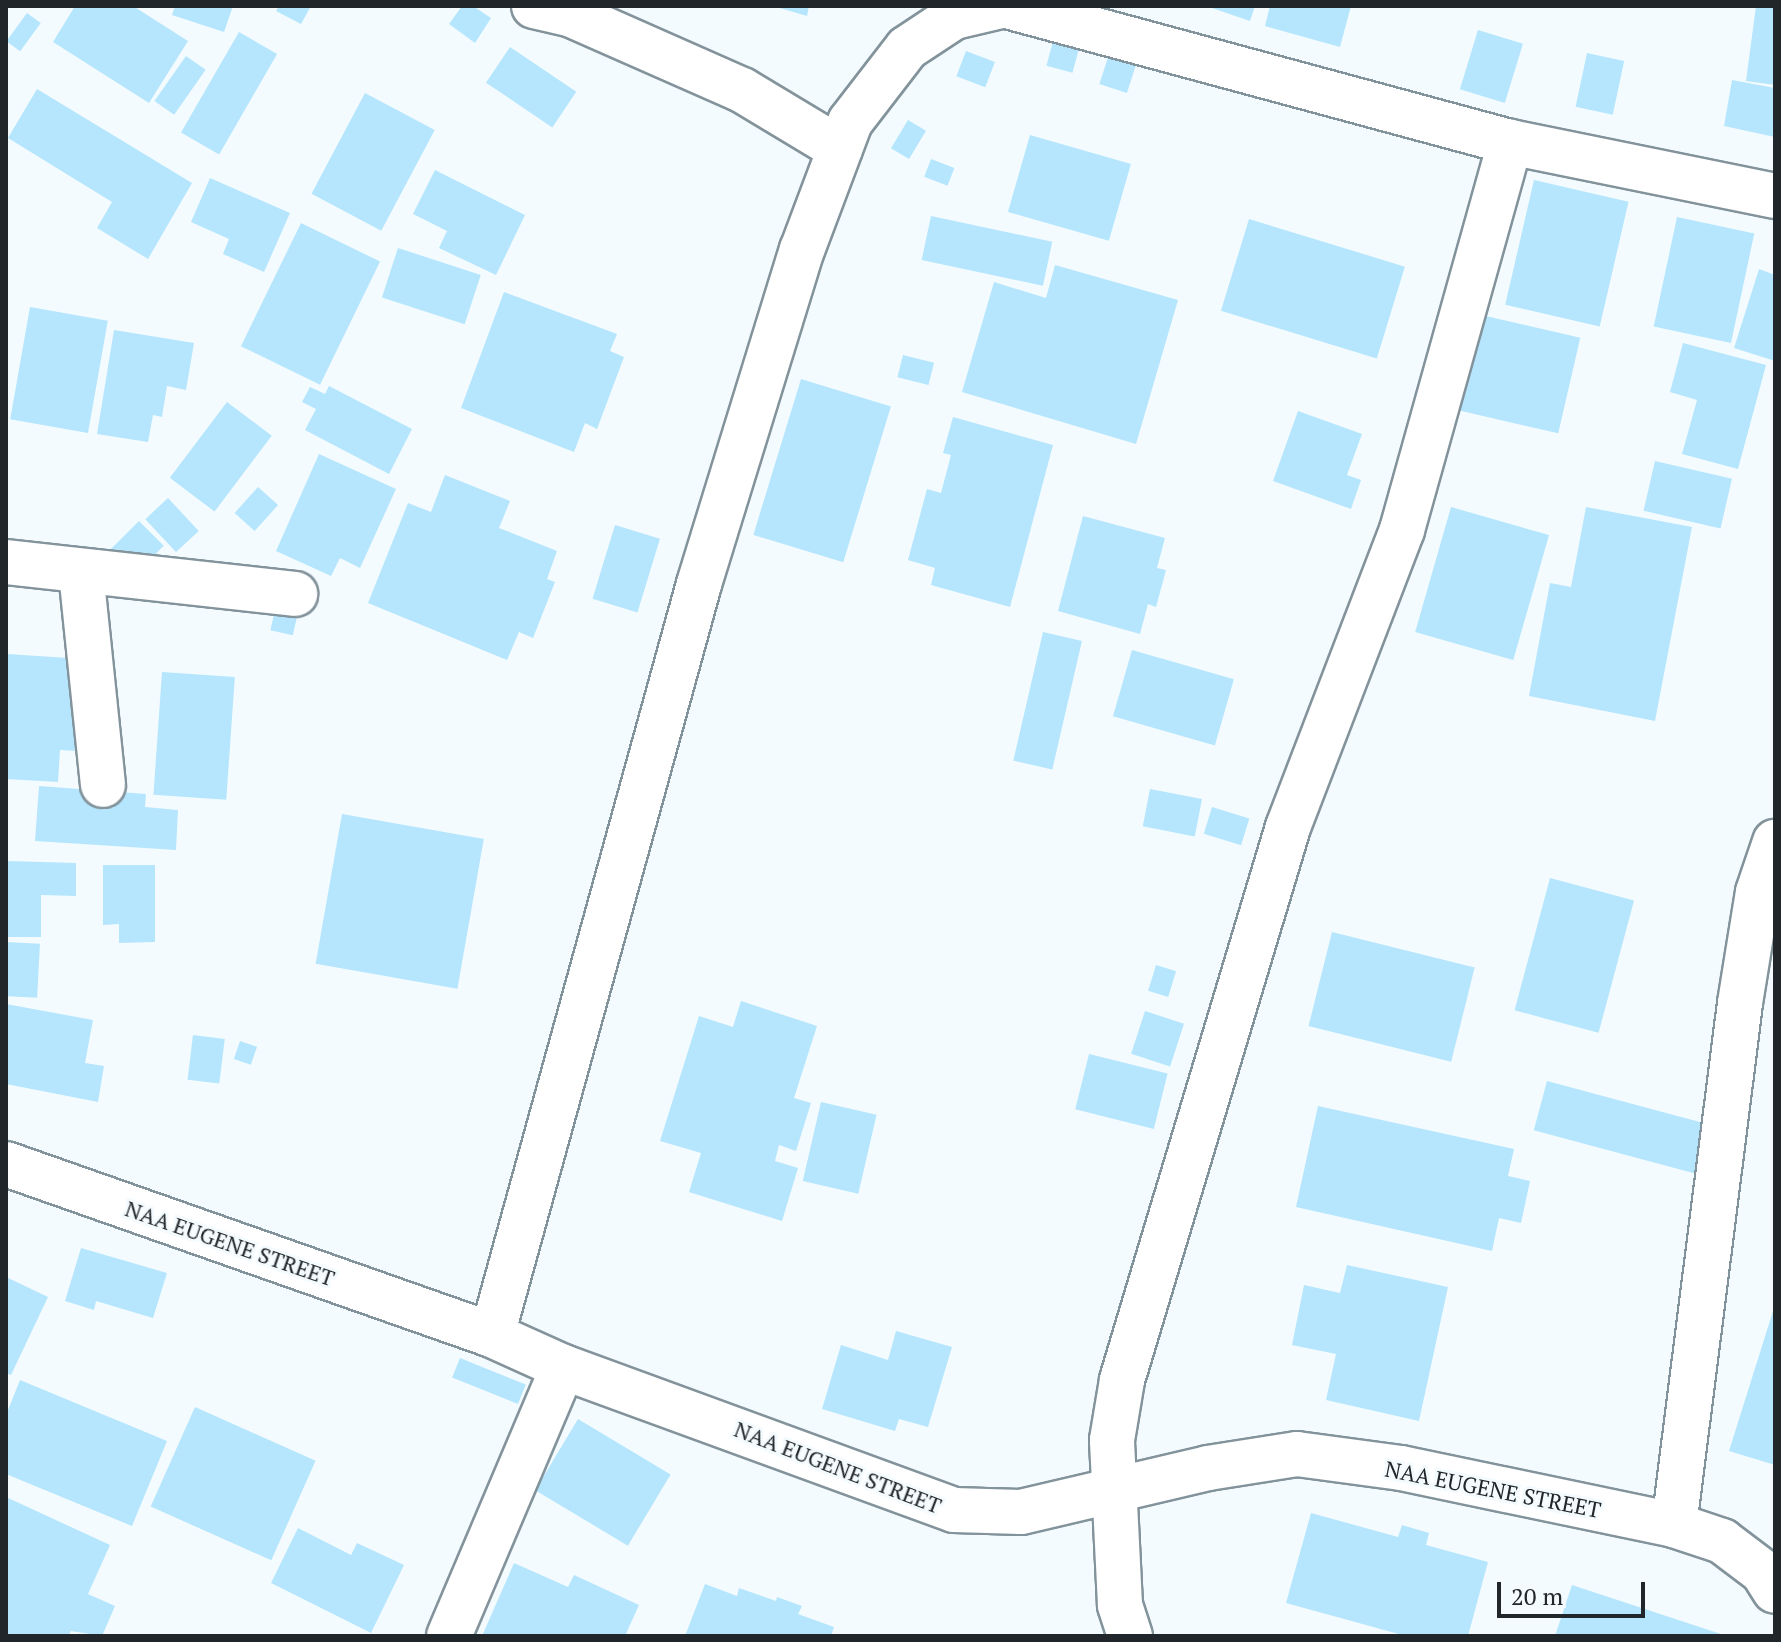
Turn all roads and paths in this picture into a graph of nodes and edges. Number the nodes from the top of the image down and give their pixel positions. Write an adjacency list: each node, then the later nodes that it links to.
1 (534, 6): 5 (street)
2 (1001, 6): 5 (street)
3 (1007, 6): 4 (street)
4 (1510, 142): 6 (street); 15 (street)
5 (840, 149): 13 (street)
6 (1775, 196)
7 (6, 562): 8 (street)
8 (81, 572): 9 (street); 10 (street)
9 (295, 594)
10 (103, 785)
11 (1775, 842): 16 (street)
12 (6, 1164): 13 (street, NAA EUGENE STREET)
13 (492, 1335): 14 (street, NAA EUGENE STREET)
14 (563, 1367): 15 (street, NAA EUGENE STREET); 18 (street)
15 (1116, 1490): 16 (street, NAA EUGENE STREET); 19 (street)
16 (1674, 1525): 17 (street, NAA EUGENE STREET)
17 (1775, 1591)
18 (449, 1636)
19 (1130, 1636)

